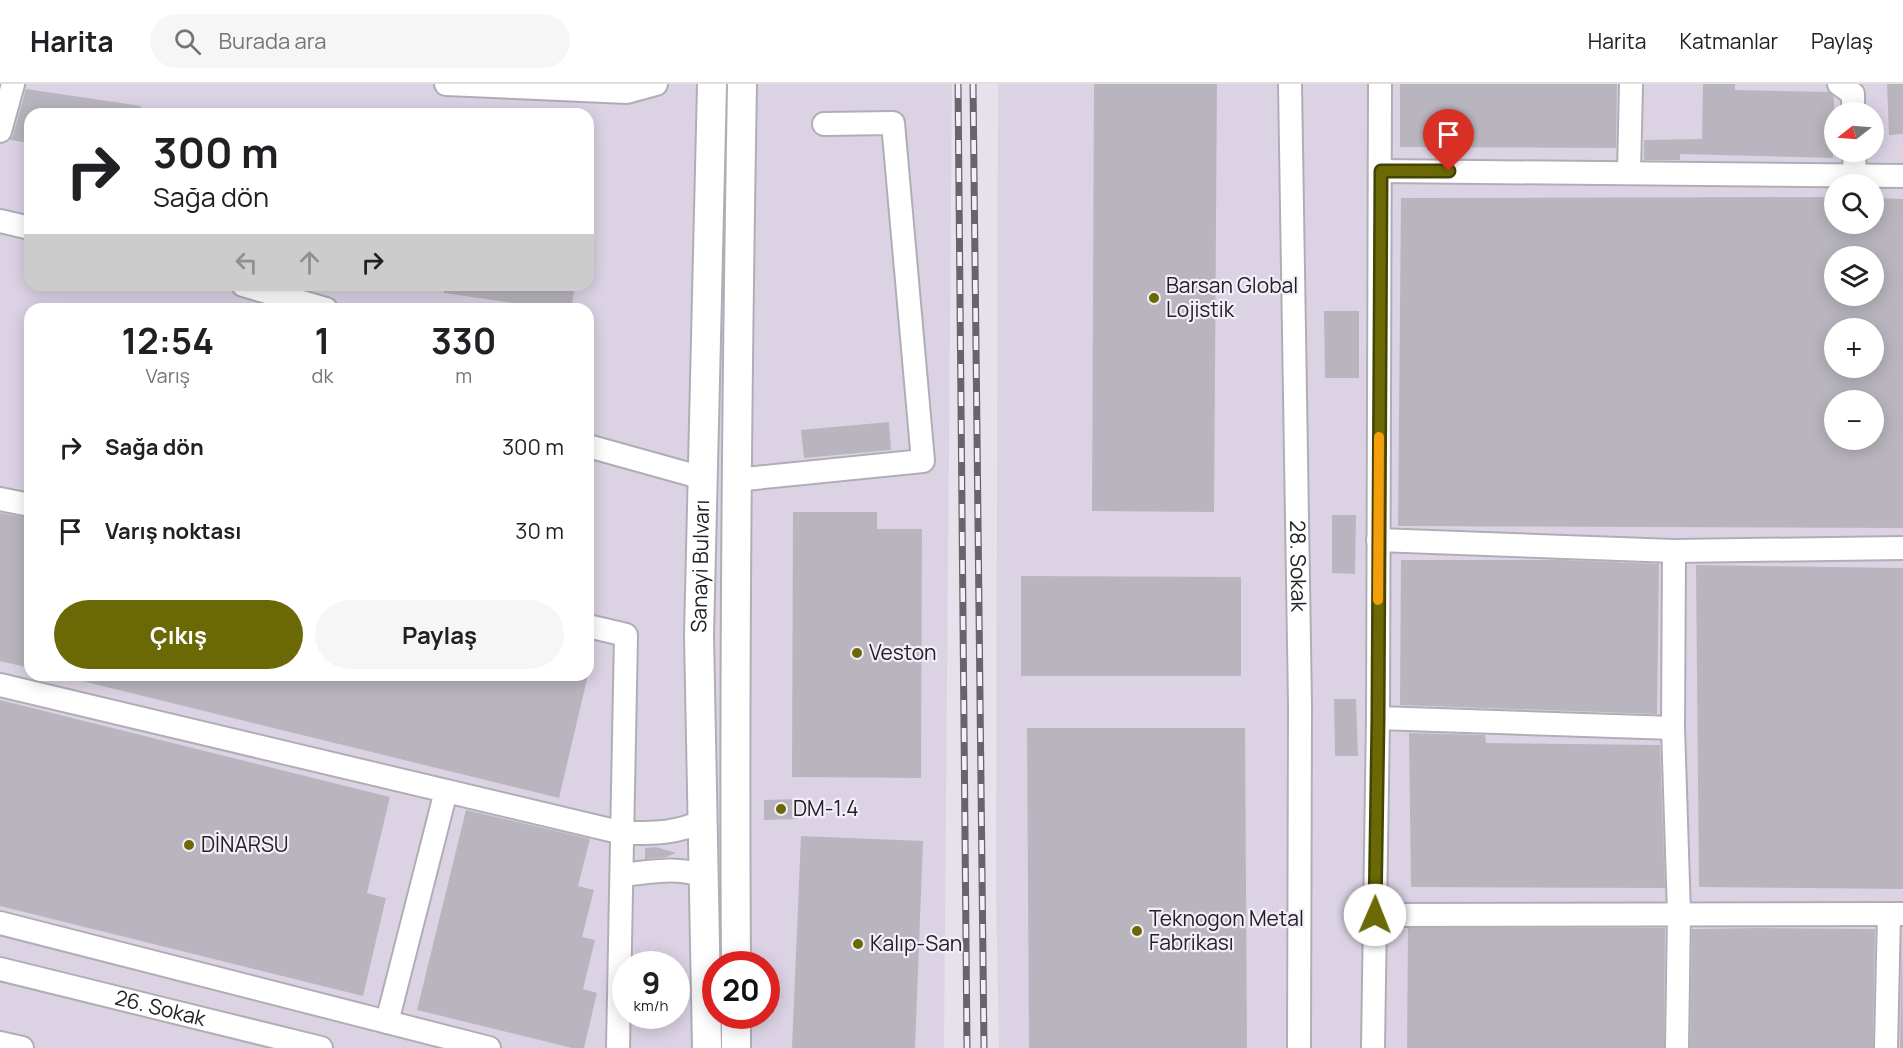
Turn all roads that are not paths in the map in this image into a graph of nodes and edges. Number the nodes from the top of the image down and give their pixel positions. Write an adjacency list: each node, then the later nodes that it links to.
1 (13, 84): 13 (street)
2 (446, 84): 10 (street)
3 (656, 84): 10 (street)
4 (712, 84): 24 (main road, Sanayi Bulvarı)
5 (742, 84): 25 (main road, Sanayi Bulvarı)
6 (1290, 84): 55 (street, 28. Sokak)
7 (1380, 84): 14 (street)
8 (1631, 84): 15 (street)
9 (1839, 84): 11 (street)
10 (628, 88)
11 (1853, 102)
12 (824, 124): 25 (street)
13 (0, 131)
14 (1381, 171): 15 (street); 28 (street)
15 (1629, 173): 16 (street)
16 (1824, 176)
17 (1884, 176): 18 (street)
18 (1903, 176)
19 (0, 221): 20 (street)
20 (24, 227)
21 (264, 291): 22 (street)
22 (305, 303)
23 (594, 448): 24 (street)
24 (703, 478): 36 (main road, Sanayi Bulvarı)
25 (735, 480): 44 (main road, Sanayi Bulvarı)
26 (0, 499): 27 (street)
27 (24, 504)
28 (1378, 540): 30 (street); 33 (street)
29 (1903, 548): 30 (street)
30 (1674, 551): 34 (street)
31 (594, 627): 37 (street)
32 (0, 685): 35 (street)
33 (1378, 718): 34 (street); 42 (street)
34 (1673, 728): 40 (street)
35 (446, 791): 37 (street); 46 (street)
36 (703, 821): 37 (street); 38 (main road, Sanayi Bulvarı)
37 (623, 833): 39 (street)
38 (704, 876): 39 (street); 53 (main road, Sanayi Bulvarı)
39 (622, 878): 52 (street)
40 (1679, 914): 41 (street); 42 (street); 57 (street)
41 (1896, 914): 58 (street)
42 (1375, 915): 56 (street)
43 (0, 923): 46 (street)
44 (736, 951)
45 (0, 969): 50 (street, 26. Sokak)
46 (387, 1022): 51 (street)
47 (736, 1029): 54 (main road)
48 (0, 1043): 49 (street)
49 (22, 1048)
50 (321, 1048)
51 (489, 1048)
52 (618, 1048)
53 (707, 1048)
54 (736, 1048)
55 (1299, 1048)
56 (1373, 1048)
57 (1677, 1048)
58 (1886, 1048)

